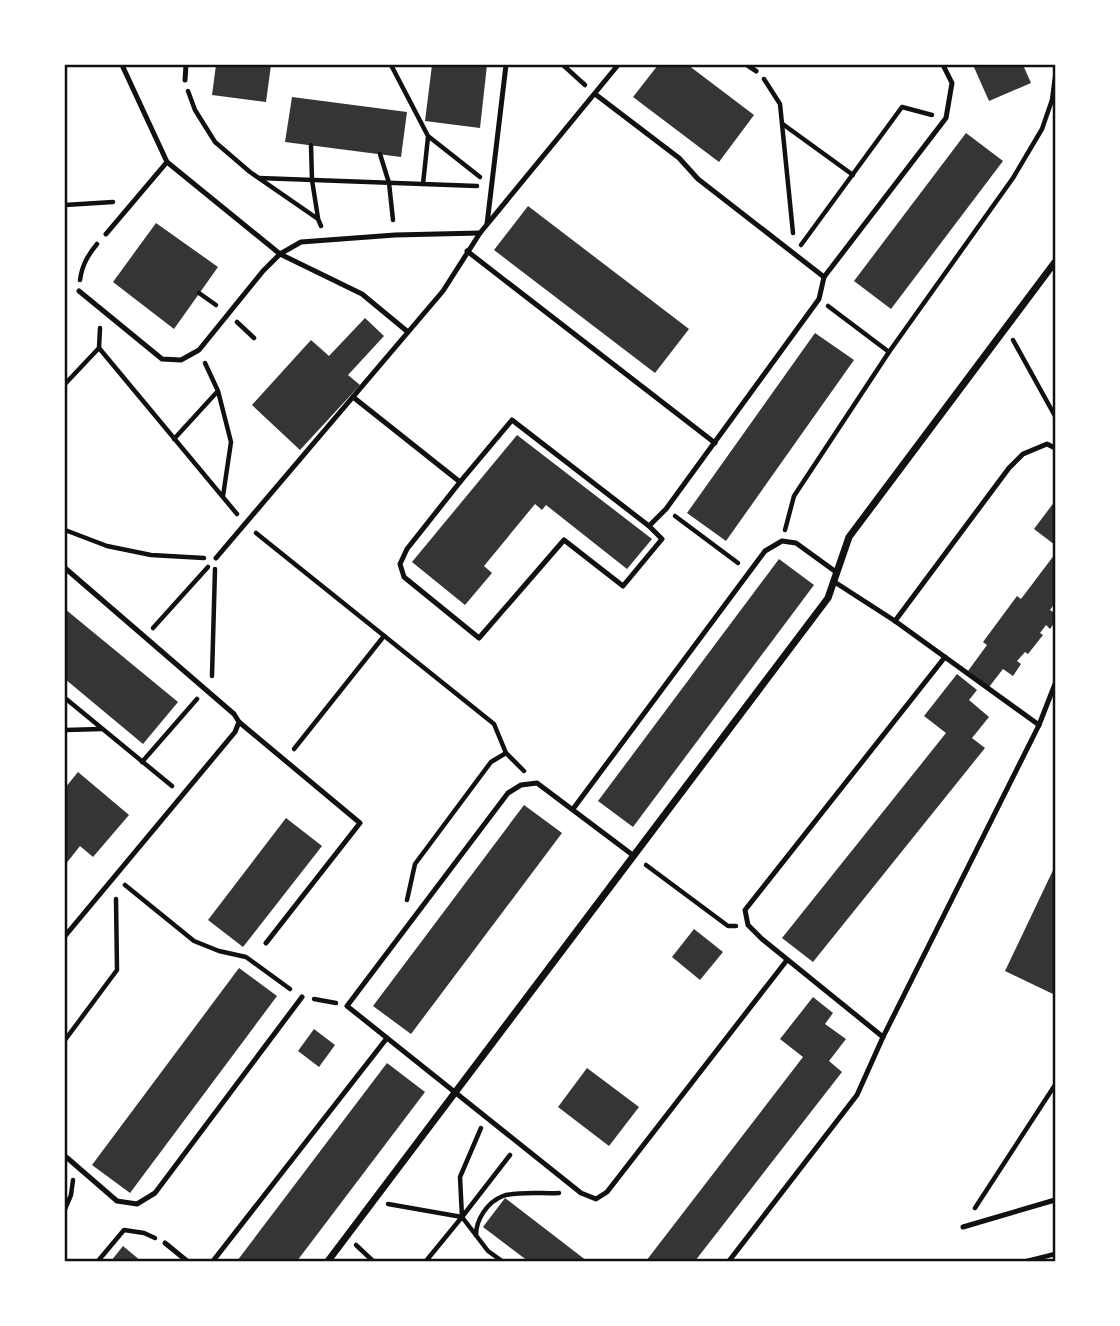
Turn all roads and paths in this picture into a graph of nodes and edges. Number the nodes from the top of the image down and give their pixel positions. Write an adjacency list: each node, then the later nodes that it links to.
1 (122, 65): 18 (lane)
2 (186, 65): 11 (lane)
3 (390, 65): 15 (path)
4 (506, 65): 24 (lane)
5 (562, 65): 12 (path)
6 (618, 65): 12 (lane)
7 (747, 65): 9 (lane)
8 (943, 65): 13 (lane)
9 (756, 71): 14 (path)
10 (1055, 77): 46 (path)
11 (185, 80): 20 (path)
12 (595, 93): 28 (lane); 35 (lane)
13 (946, 118): 19 (path); 37 (lane)
14 (783, 125): 19 (path); 35 (path)
15 (428, 136): 23 (path); 24 (path)
16 (311, 145): 21 (path)
17 (380, 154): 22 (path)
18 (167, 162): 25 (lane); 34 (lane)
19 (853, 175): 35 (path)
20 (259, 178): 21 (path); 27 (path)
21 (312, 180): 22 (path); 27 (path)
22 (389, 183): 23 (path); 31 (path)
23 (424, 184): 24 (path)
24 (491, 187): 28 (lane)
25 (134, 201): 26 (path); 30 (lane)
26 (65, 205)
27 (318, 219): 32 (path)
28 (487, 225): 29 (lane)
29 (480, 233): 31 (lane); 33 (lane)
30 (106, 234): 38 (path)
31 (395, 235): 32 (lane)
32 (328, 241): 34 (lane)
33 (467, 251): 43 (lane); 52 (lane)
34 (280, 254): 41 (lane); 43 (lane)
35 (794, 254): 37 (lane)
36 (1055, 262): 42 (street)
37 (824, 277): 40 (lane)
38 (79, 291): 45 (lane)
39 (199, 293): 41 (path)
40 (819, 299): 46 (path); 52 (lane)
41 (229, 314): 44 (path); 45 (lane)
42 (1006, 327): 50 (path); 64 (street)
43 (408, 332): 49 (lane)
44 (254, 338)
45 (199, 350): 48 (path)
46 (889, 352): 60 (path)
47 (65, 384): 51 (path)
48 (218, 391): 51 (path); 55 (path)
49 (354, 397): 54 (lane); 57 (lane)
50 (1055, 416)
51 (174, 439): 55 (path)
52 (715, 443): 56 (lane)
53 (1055, 448): 66 (lane)
54 (460, 482): 58 (lane); 58 (lane)
55 (222, 497): 57 (path)
56 (666, 509): 58 (lane); 63 (path)
57 (246, 525): 61 (lane); 67 (path)
58 (649, 526)
59 (65, 530): 61 (path)
60 (782, 541): 63 (lane); 64 (lane)
61 (216, 558): 68 (path); 72 (path)
62 (65, 568): 68 (lane)
63 (750, 571): 81 (lane)
64 (836, 572): 65 (street)
65 (833, 581): 66 (lane); 82 (street)
66 (895, 621): 69 (lane)
67 (384, 636): 78 (path); 85 (path)
68 (145, 637): 71 (lane)
69 (944, 657): 75 (lane); 86 (lane)
70 (1055, 684): 75 (lane)
71 (205, 689): 72 (lane); 79 (path)
72 (211, 694): 74 (lane)
73 (65, 698): 76 (path)
74 (239, 722): 78 (lane); 80 (lane)
75 (1039, 725): 92 (lane)
76 (103, 729): 77 (path); 79 (path)
77 (65, 730)
78 (284, 760): 88 (lane)
79 (142, 762): 80 (path)
80 (184, 796): 84 (lane)
81 (573, 809): 82 (lane); 91 (lane)
82 (634, 856): 96 (street)
83 (652, 869): 86 (path)
84 (116, 877): 87 (lane); 90 (path); 94 (path)
85 (406, 902)
86 (748, 925): 89 (lane)
87 (65, 936)
88 (267, 943)
89 (787, 960): 92 (lane); 101 (lane)
90 (302, 997): 91 (path); 100 (lane)
91 (347, 1006): 93 (lane)
92 (883, 1037): 116 (lane)
93 (387, 1038): 96 (lane); 112 (lane)
94 (65, 1040)
95 (1055, 1085): 106 (path)
96 (454, 1093): 97 (lane); 103 (street)
97 (486, 1117): 98 (lane); 105 (path)
98 (519, 1143): 101 (lane); 105 (path)
99 (65, 1156): 100 (lane)
100 (75, 1165): 104 (path)
101 (581, 1193): 107 (path)
102 (1055, 1200): 106 (lane)
103 (373, 1202): 105 (path); 113 (street)
104 (65, 1209)
105 (462, 1217): 107 (path); 114 (path)
106 (963, 1227)
107 (477, 1236): 115 (path)
108 (165, 1243): 110 (path); 111 (lane)
109 (1055, 1254): 117 (path)
110 (98, 1261)
111 (187, 1261)
112 (213, 1261)
113 (328, 1261)
114 (426, 1261)
115 (502, 1261)
116 (729, 1261)
117 (1027, 1261)

